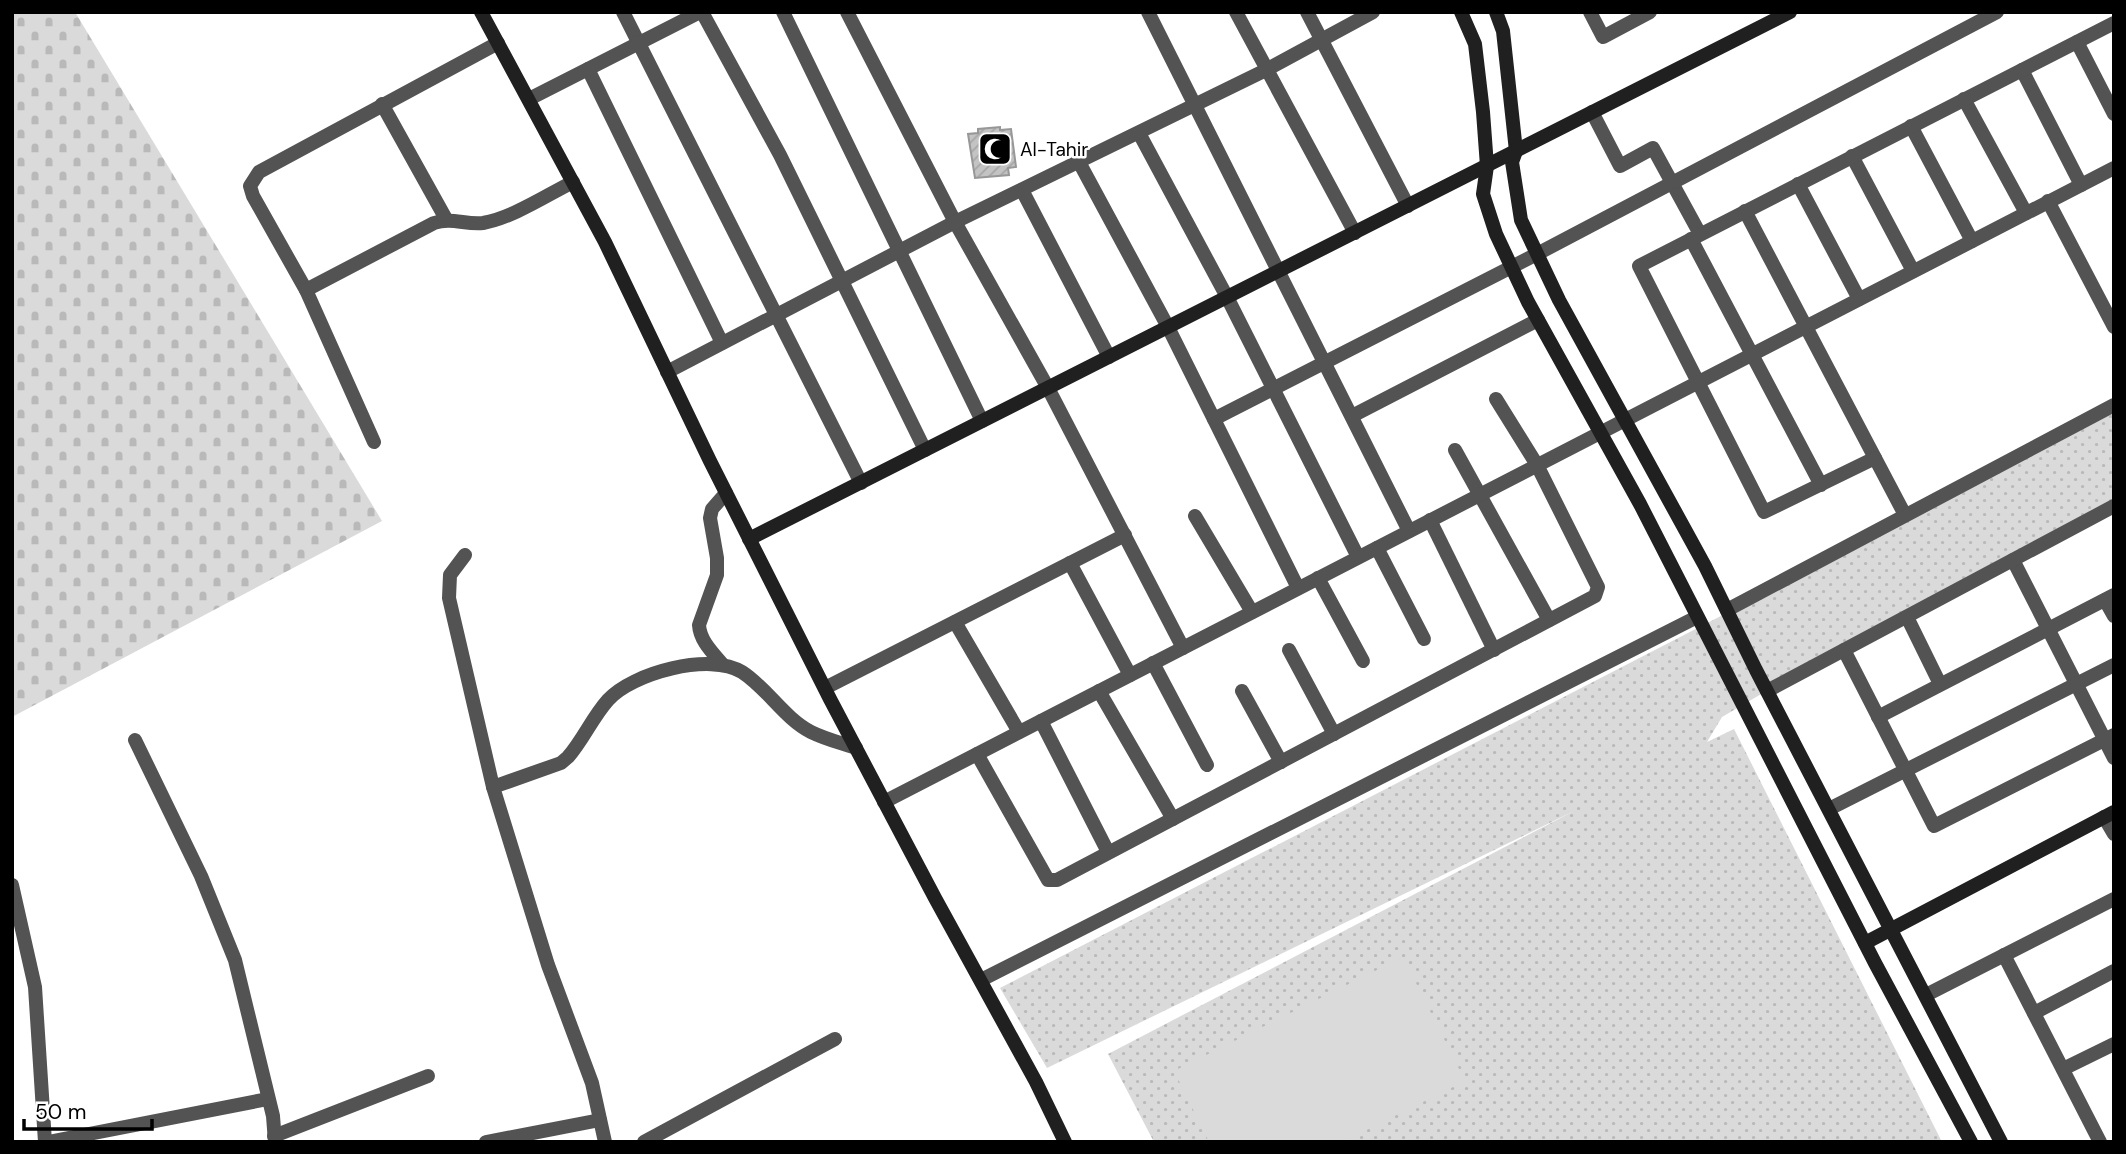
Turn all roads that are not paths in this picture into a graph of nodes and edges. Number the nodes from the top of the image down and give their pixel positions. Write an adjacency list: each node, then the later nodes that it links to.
1 (481, 12): 19 (street)
2 (623, 12): 20 (street)
3 (701, 12): 20 (street); 56 (street)
4 (783, 12): 51 (street)
5 (847, 12): 47 (street)
6 (1148, 12): 27 (street)
7 (1236, 12): 22 (street)
8 (1307, 12): 17 (street)
9 (1373, 12): 17 (street)
10 (1461, 12): 35 (street)
11 (1496, 12): 32 (street)
12 (1590, 12): 13 (street)
13 (1650, 12)
14 (1790, 12): 28 (street)
15 (1997, 12): 38 (street)
16 (2114, 23): 18 (street)
17 (1321, 40): 22 (street); 43 (street)
18 (2077, 42): 23 (street); 29 (street)
19 (498, 43): 24 (street); 26 (street)
20 (639, 43): 21 (street); 60 (street)
21 (588, 69): 24 (street); 65 (street)
22 (1266, 70): 27 (street); 48 (street)
23 (2022, 70): 25 (street); 40 (street)
24 (529, 99): 37 (street)
25 (1964, 99): 30 (street); 45 (street)
26 (382, 104): 46 (street); 57 (street)
27 (1194, 106): 31 (street); 54 (street)
28 (1592, 113): 32 (street); 38 (street)
29 (2114, 114)
30 (1911, 126): 33 (street); 50 (street)
31 (1139, 133): 34 (street); 58 (street)
32 (1516, 151): 35 (street); 52 (street)
33 (1852, 156): 39 (street); 55 (street)
34 (1079, 162): 41 (street); 63 (street)
35 (1487, 166): 43 (street); 53 (street)
36 (2113, 169): 40 (street)
37 (573, 182): 46 (street); 69 (street)
38 (1672, 183): 49 (street); 52 (street)
39 (1798, 184): 44 (street); 59 (street)
40 (2081, 185): 42 (street)
41 (1022, 190): 47 (street); 67 (street)
42 (2048, 201): 45 (street); 64 (street)
43 (1408, 206): 48 (street)
44 (1745, 211): 49 (street); 62 (street)
45 (2026, 213): 50 (street)
46 (446, 219): 57 (street)
47 (955, 222): 51 (street); 71 (street)
48 (1355, 233): 54 (street)
49 (1695, 237): 66 (street); 70 (street)
50 (1972, 241): 55 (street)
51 (899, 251): 56 (street); 78 (street)
52 (1537, 254): 53 (street); 77 (street)
53 (1512, 267): 61 (street); 68 (street)
54 (1279, 271): 58 (street); 68 (street)
55 (1913, 271): 59 (street)
56 (842, 281): 60 (street); 81 (street)
57 (306, 290): 80 (street)
58 (1227, 297): 63 (street); 72 (street)
59 (1859, 299): 62 (street)
60 (776, 315): 65 (street); 85 (street)
61 (1538, 320): 75 (street); 79 (street)
62 (1807, 326): 66 (street); 83 (street)
63 (1168, 327): 67 (street); 76 (street)
64 (2114, 327)
65 (722, 343): 69 (street)
66 (1752, 354): 70 (street); 86 (street)
67 (1109, 357): 71 (street)
68 (1325, 362): 72 (street); 75 (street)
69 (667, 372): 87 (street)
70 (1699, 382): 77 (street); 86 (street)
71 (1048, 388): 78 (street); 94 (street)
72 (1273, 389): 76 (street); 98 (street)
73 (1496, 399): 84 (street)
74 (2114, 405): 90 (street)
75 (1352, 416): 93 (street)
76 (1214, 419): 102 (street)
77 (1624, 420): 79 (street); 104 (street)
78 (982, 421): 81 (street)
79 (1600, 432): 84 (street); 107 (street)
80 (374, 442)
81 (925, 450): 85 (street)
82 (1455, 450): 88 (street)
83 (1875, 458): 86 (street); 90 (street)
84 (1537, 465): 88 (street); 109 (street)
85 (861, 483): 95 (street)
86 (1821, 485)
87 (726, 493): 95 (street); 119 (street)
88 (1479, 495): 92 (street); 109 (street)
89 (2114, 506): 99 (street)
90 (1905, 515): 104 (street)
91 (1195, 516): 105 (street)
92 (1430, 520): 93 (street); 115 (street)
93 (1409, 531): 96 (street)
94 (1125, 535): 100 (street); 113 (street)
95 (749, 539): 124 (street)
96 (1377, 548): 98 (street); 112 (street)
97 (465, 555): 140 (street)
98 (1358, 557): 101 (street)
99 (2013, 560): 108 (street); 111 (street)
100 (1070, 563): 110 (street); 121 (street)
101 (1318, 578): 102 (street); 117 (street)
102 (1298, 588): 105 (street)
103 (2109, 597): 106 (street); 111 (street)
104 (1727, 610): 127 (street)
105 (1252, 612): 113 (street)
106 (2114, 616)
107 (1696, 617): 150 (street); 153 (street)
108 (1906, 617): 116 (street); 122 (street)
109 (1549, 620): 115 (street)
110 (955, 622): 124 (street); 130 (street)
111 (2048, 629): 122 (street); 123 (street)
112 (1424, 639)
113 (1183, 648): 118 (street)
114 (1289, 650): 131 (street)
115 (1494, 650): 131 (street)
116 (1844, 650): 127 (street); 128 (street)
117 (1363, 661)
118 (1153, 663): 121 (street); 138 (street)
119 (723, 665): 134 (street); 140 (street)
120 (2114, 665): 123 (street)
121 (1130, 675): 125 (street)
122 (1940, 684): 128 (street)
123 (2076, 684): 132 (street); 139 (street)
124 (825, 688): 134 (street)
125 (1099, 691): 129 (street); 144 (street)
126 (1242, 691): 137 (street)
127 (1767, 691): 142 (street)
128 (1878, 717): 139 (street)
129 (1041, 720): 130 (street); 146 (street)
130 (1019, 732): 135 (street)
131 (1334, 734): 137 (street)
132 (2109, 737): 136 (street); 139 (street)
133 (135, 740): 160 (street)
134 (856, 748): 141 (street)
135 (977, 754): 141 (street); 146 (street)
136 (2114, 758)
137 (1281, 762): 144 (street)
138 (1207, 765)
139 (1905, 770): 142 (street)
140 (493, 787): 161 (street)
141 (884, 802): 153 (street)
142 (1829, 809): 149 (street)
143 (2109, 814): 145 (street); 149 (street)
144 (1173, 819): 146 (street)
145 (2114, 834)
146 (1108, 852)
147 (12, 885): 163 (street)
148 (2114, 899): 151 (street)
149 (1892, 930): 150 (street); 154 (street)
150 (1865, 943): 168 (street)
151 (2004, 955): 154 (street); 155 (street)
152 (2114, 971): 155 (street)
153 (981, 981): 167 (street)
154 (1926, 995): 169 (street)
155 (2034, 1013): 158 (street)
156 (835, 1039): 166 (street)
157 (2114, 1044): 158 (street)
158 (2063, 1069): 170 (street)
159 (428, 1076): 162 (street)
160 (268, 1099): 162 (street); 163 (street)
161 (600, 1120): 164 (street); 165 (street)
162 (275, 1139)
163 (46, 1142)
164 (486, 1142)
165 (605, 1142)
166 (644, 1142)
167 (1065, 1142)
168 (1971, 1142)
169 (2001, 1142)
170 (2101, 1142)

